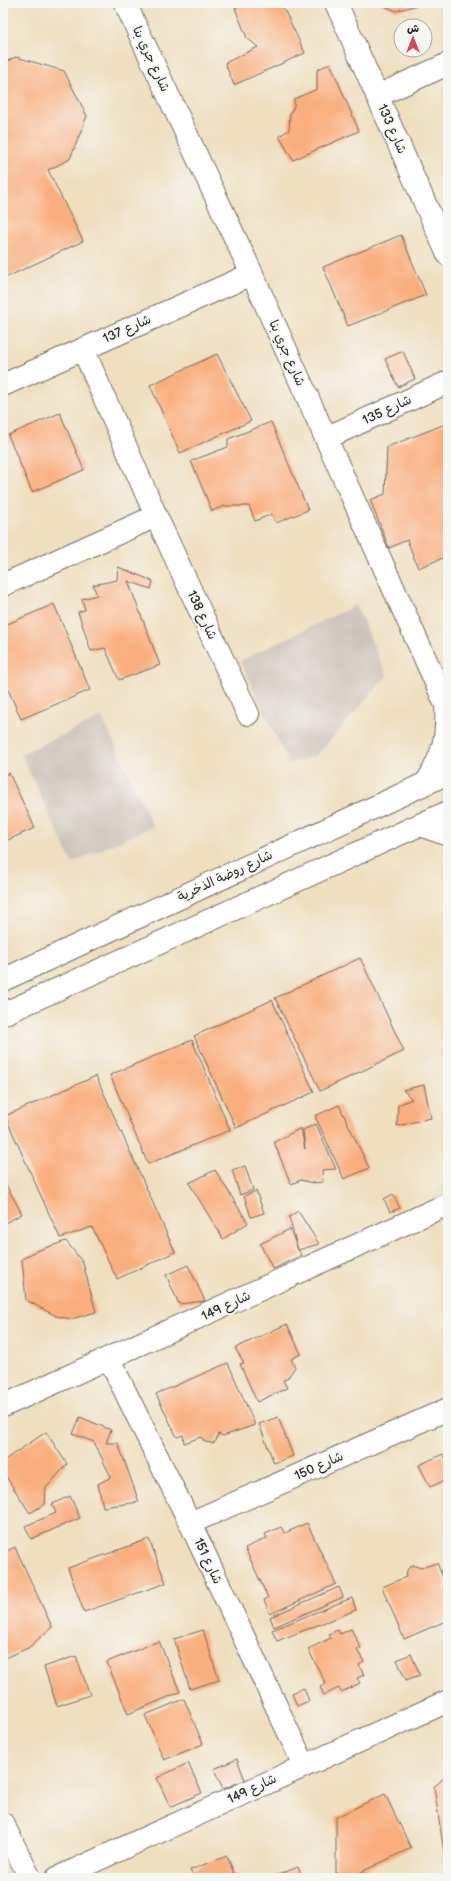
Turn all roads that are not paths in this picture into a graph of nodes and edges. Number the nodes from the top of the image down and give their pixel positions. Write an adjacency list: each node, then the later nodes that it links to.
1 (125, 3): 6 (street, شارع جري بنا)
2 (336, 3): 4 (street, شارع 133)
3 (448, 64): 4 (street)
4 (378, 96): 5 (street, شارع 133)
5 (448, 255)
6 (252, 274): 7 (street, شارع 137); 10 (street, شارع جري بنا)
7 (83, 349): 9 (street, شارع 137); 11 (street, شارع 138)
8 (448, 382): 10 (street, شارع 135)
9 (3, 385)
10 (326, 438): 13 (street, شارع جري بنا)
11 (156, 516): 12 (street); 14 (street, شارع 138)
12 (3, 584)
13 (447, 706): 16 (street, شارع جري بنا)
14 (248, 714)
15 (448, 773): 16 (street, شارع روضة الذخرية)
16 (427, 782): 20 (street, شارع روضة الذخرية)
17 (448, 812): 18 (street)
18 (420, 825): 19 (street); 21 (street)
19 (448, 835)
20 (3, 980)
21 (3, 1014)
22 (448, 1204): 23 (street, شارع 149)
23 (109, 1359): 24 (street, شارع 149); 26 (street, شارع 151)
24 (3, 1406)
25 (448, 1409): 26 (street, شارع 150)
26 (190, 1523): 28 (street, شارع 151)
27 (448, 1701): 28 (street, شارع 149)
28 (304, 1765): 31 (street, شارع 149)
29 (3, 1824): 30 (street)
30 (30, 1878)
31 (57, 1878)

